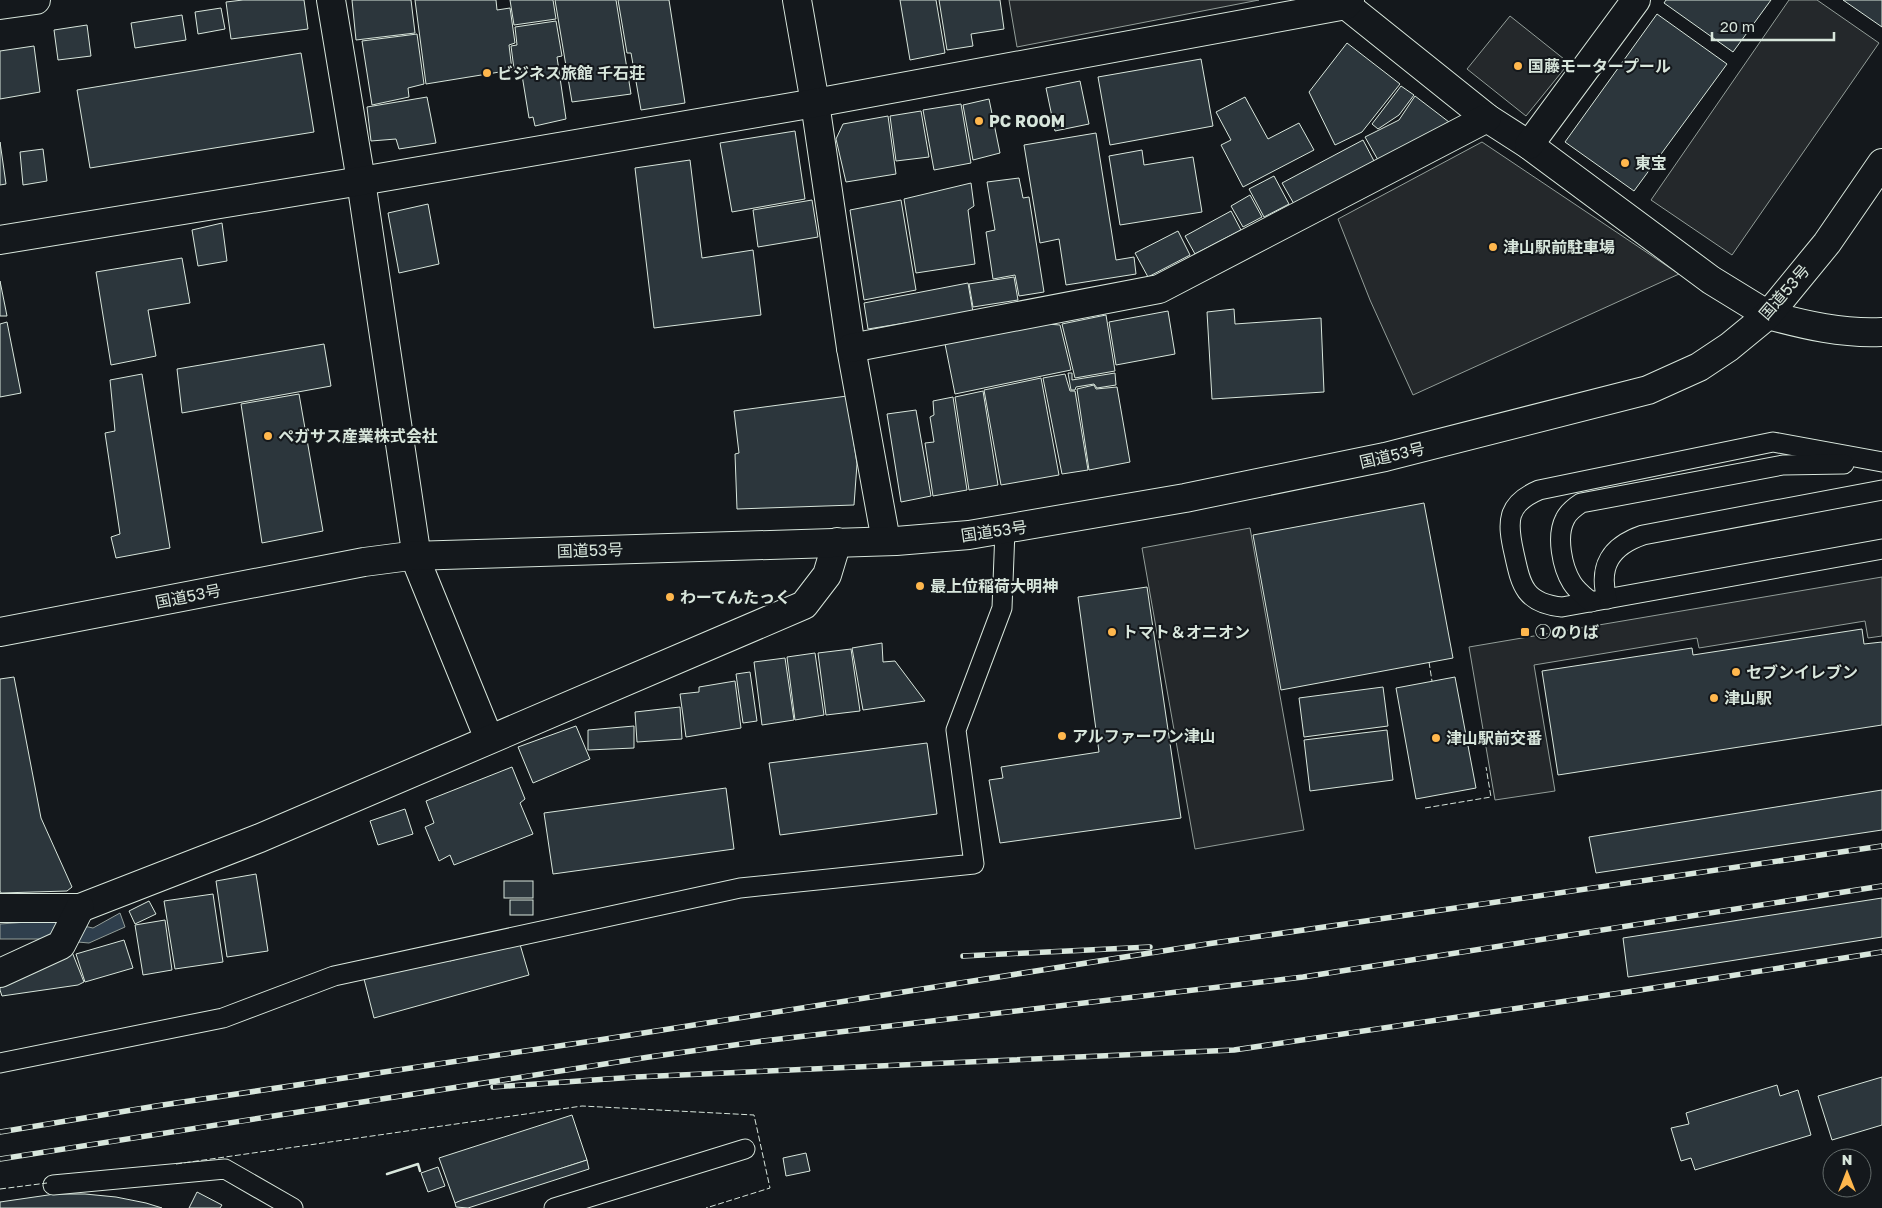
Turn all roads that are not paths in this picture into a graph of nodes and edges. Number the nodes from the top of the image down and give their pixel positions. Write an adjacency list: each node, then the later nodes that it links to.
1 (36, 0): 6 (main road)
2 (331, 0): 11 (main road)
3 (797, 0): 7 (main road)
4 (1636, 0): 9 (main road)
5 (1348, 2): 7 (main road); 8 (main road)
6 (0, 5)
7 (815, 103): 11 (main road); 15 (main road)
8 (1487, 118): 9 (main road); 15 (main road)
9 (1529, 145): 13 (main road)
10 (1882, 163): 13 (main road, 国道53号)
11 (361, 181): 12 (main road); 22 (main road)
12 (0, 240)
13 (1768, 315): 14 (main road); 18 (main road, 国道53号)
14 (1882, 332)
15 (851, 348): 19 (main road)
16 (1882, 462): 23 (lane); 23 (lane)
17 (1882, 490): 23 (lane)
18 (1005, 530): 19 (main road, 国道53号); 29 (lane)
19 (886, 541): 20 (main road, 国道53号)
20 (837, 542): 22 (main road, 国道53号); 25 (main road)
21 (1882, 549): 23 (lane)
22 (417, 556): 24 (main road, 国道53号); 25 (main road)
23 (1599, 601)
24 (0, 632)
25 (489, 739): 27 (main road)
26 (0, 908): 27 (main road)
27 (80, 908): 28 (main road)
28 (0, 973)
29 (0, 1064)
30 (745, 1149): 33 (lane)
31 (53, 1185): 32 (lane)
32 (292, 1208)
33 (554, 1208)

